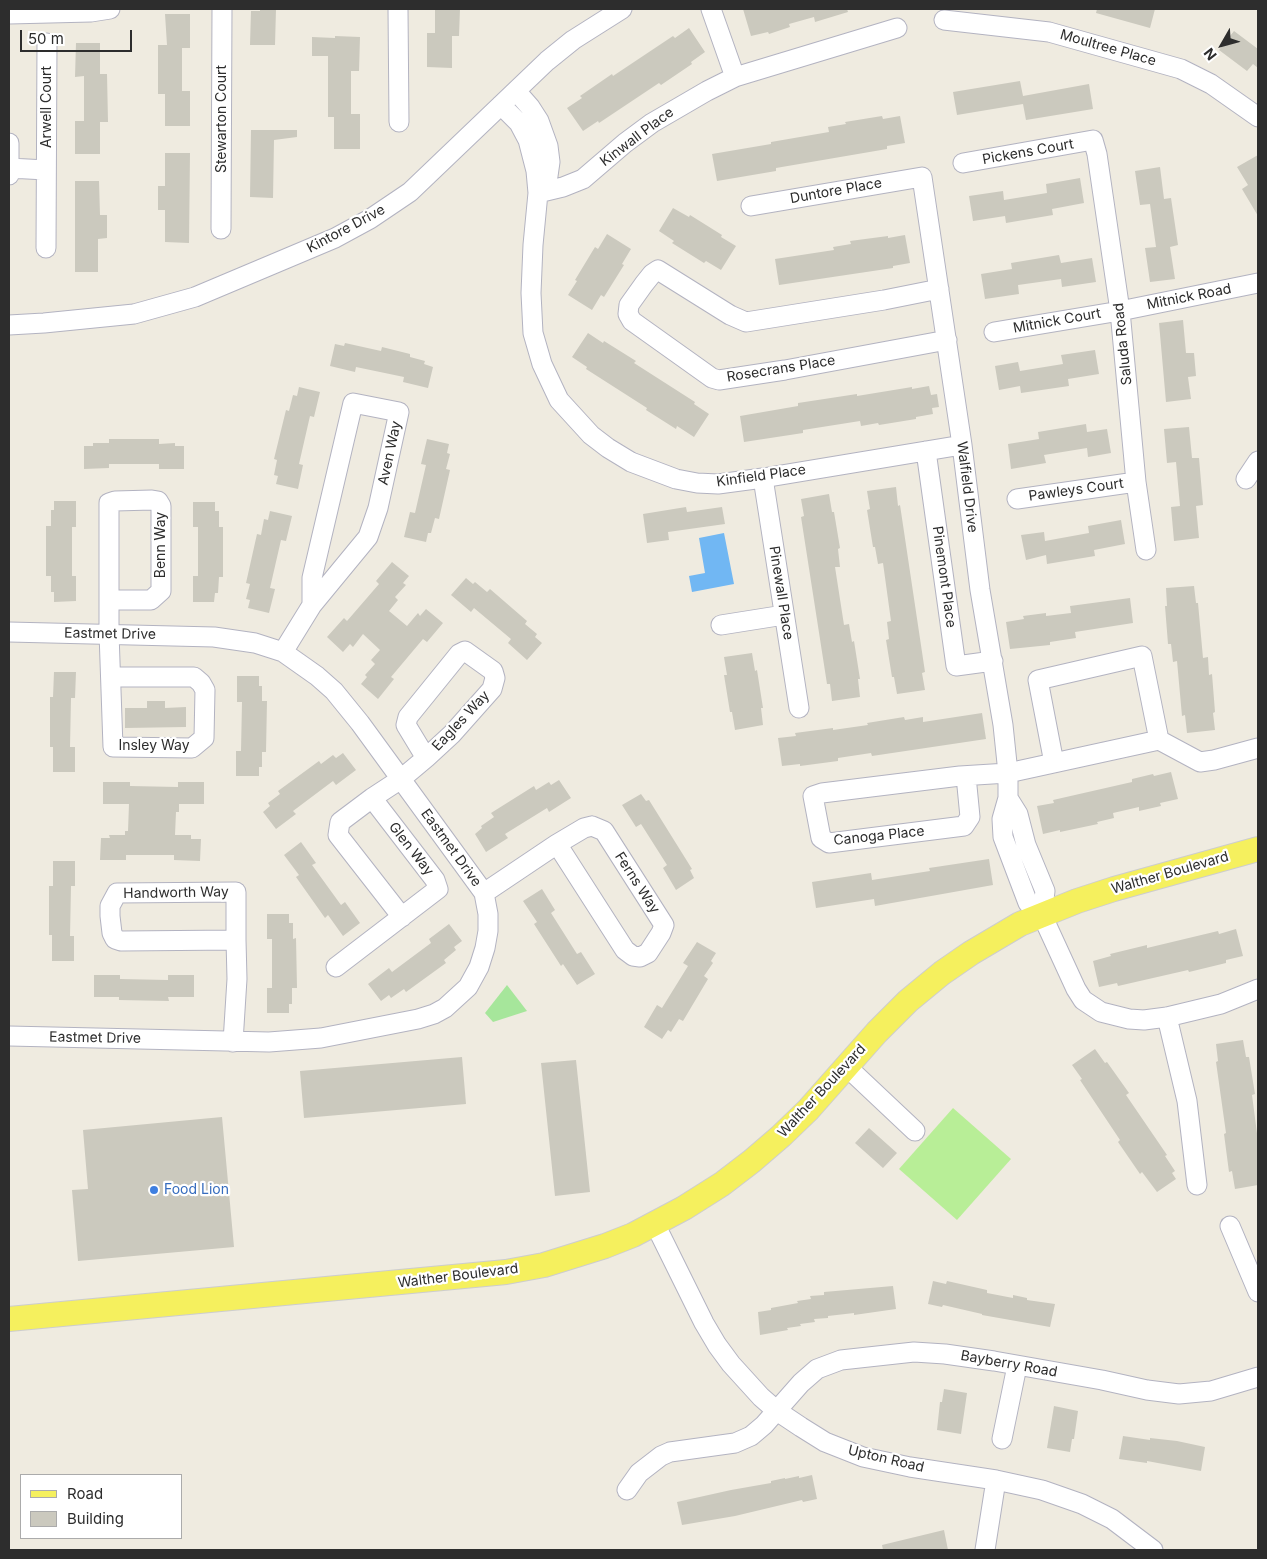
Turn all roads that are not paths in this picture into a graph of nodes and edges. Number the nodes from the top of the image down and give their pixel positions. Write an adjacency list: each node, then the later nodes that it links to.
1 (110, 9): 6 (street)
2 (222, 9): 24 (street, Stewarton Court)
3 (398, 9): 14 (street)
4 (622, 9): 11 (street, Kintore Drive)
5 (711, 9): 10 (street)
6 (9, 14)
7 (944, 20): 13 (street, Moultree Place)
8 (897, 28): 10 (street, Kinwall Place)
9 (47, 43): 19 (street, Arwell Court)
10 (735, 77): 22 (street, Kinwall Place)
11 (516, 91): 12 (street, Kintore Drive); 22 (street, Kinfield Place)
12 (501, 105): 22 (street, Kinfield Place); 29 (street, Kintore Drive)
13 (1258, 117)
14 (399, 122)
15 (1093, 140): 17 (street, Pickens Court); 28 (street, Saluda Road)
16 (9, 143): 18 (street)
17 (963, 163)
18 (9, 168): 19 (street); 20 (street)
19 (46, 170): 25 (street, Arwell Court)
20 (9, 175)
21 (922, 177): 23 (street, Duntore Place); 27 (street, Walfield Drive)
22 (538, 193): 35 (street, Kinfield Place)
23 (751, 206)
24 (222, 228)
25 (46, 248)
26 (1258, 283): 28 (street, Mitnick Road)
27 (939, 289): 31 (street, Walfield Drive); 31 (street, Rosecrans Place)
28 (1120, 311): 30 (street, Mitnick Court); 37 (street, Saluda Road)
29 (9, 325)
30 (994, 332)
31 (946, 340): 32 (street, Walfield Drive)
32 (962, 446): 33 (street, Kinfield Place); 47 (street, Walfield Drive)
33 (926, 451): 35 (street, Kinfield Place); 47 (street, Pinemont Place)
34 (1258, 461): 36 (street)
35 (763, 478): 42 (street, Pinewall Place)
36 (1246, 479)
37 (1136, 482): 38 (street, Pawleys Court); 39 (street, Saluda Road)
38 (1017, 499)
39 (1146, 550)
40 (110, 600): 40 (street, Benn Way); 45 (street, Benn Way)
41 (312, 605): 41 (street, Aven Way); 46 (street, Aven Way)
42 (784, 615): 43 (street); 49 (street, Pinewall Place)
43 (721, 625)
44 (9, 632): 45 (street, Eastmet Drive)
45 (109, 633): 46 (street, Eastmet Drive); 48 (street, Insley Way)
46 (283, 652): 56 (street, Eastmet Drive)
47 (993, 661): 54 (street, Walfield Drive)
48 (112, 677): 48 (street, Insley Way)
49 (799, 708)
50 (1159, 740): 51 (street); 53 (street, Canoga Place); 53 (street)
51 (1258, 748)
52 (426, 758): 52 (street, Eagles Way); 56 (street, Eagles Way)
53 (1054, 763): 54 (street, Canoga Place)
54 (1008, 774): 55 (street, Canoga Place); 61 (street, Walfield Drive)
55 (966, 776): 55 (street, Canoga Place)
56 (401, 779): 57 (street); 60 (street, Eastmet Drive)
57 (372, 798): 62 (street); 62 (street, Glen Way)
58 (557, 844): 58 (street, Ferns Way); 60 (street, Ferns Way)
59 (1258, 849): 61 (main road, Walther Boulevard)
60 (484, 892): 68 (street, Eastmet Drive)
61 (1042, 915): 66 (street, Walfield Drive); 69 (main road, Walther Boulevard)
62 (402, 917): 64 (street, Glen Way)
63 (236, 940): 63 (street, Handworth Way); 68 (street, Handworth Way)
64 (336, 966)
65 (1258, 989): 66 (street, Walfield Drive)
66 (1168, 1017): 71 (street)
67 (9, 1036): 68 (street, Eastmet Drive)
68 (234, 1042)
69 (846, 1066): 70 (street); 72 (main road, Walther Boulevard)
70 (914, 1131)
71 (1197, 1185)
72 (655, 1224): 75 (main road, Walther Boulevard); 78 (street, Upton Road)
73 (1230, 1226): 74 (street)
74 (1258, 1292)
75 (9, 1319)
76 (1017, 1366): 77 (street, Bayberry Road); 78 (street, Bayberry Road); 79 (street)
77 (1258, 1377)
78 (777, 1411): 80 (street, Upton Road); 81 (street, Bayberry Road)
79 (1002, 1439)
80 (996, 1480): 82 (street); 83 (street, Upton Road)
81 (627, 1490)
82 (985, 1550)
83 (1153, 1550)

